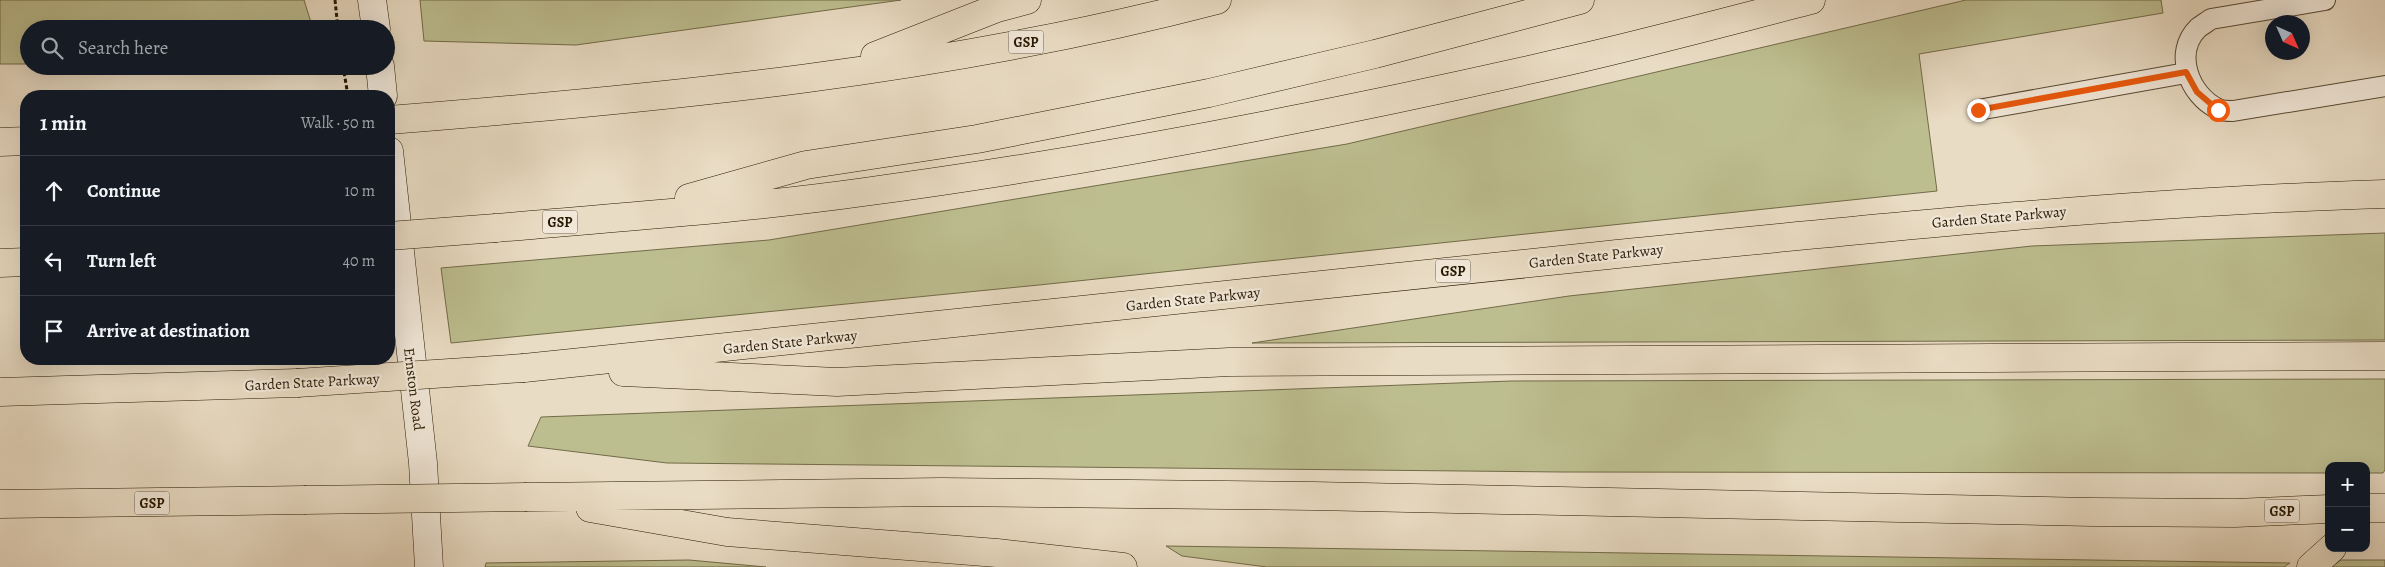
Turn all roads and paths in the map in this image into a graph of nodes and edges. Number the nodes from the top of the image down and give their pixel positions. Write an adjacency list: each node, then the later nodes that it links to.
1 (334, 0): 8 (path)
2 (372, 0): 9 (street)
3 (1027, 0): 11 (highway)
4 (1217, 0): 11 (highway, GSP)
5 (1580, 0): 23 (highway)
6 (1811, 0): 23 (highway, GSP)
7 (2325, 0): 10 (lane)
8 (337, 20)
9 (375, 20)
10 (2186, 72): 14 (lane); 17 (lane)
11 (832, 74): 18 (highway, GSP)
12 (344, 75): 15 (path)
13 (381, 75): 16 (street)
14 (2385, 86)
15 (347, 90)
16 (382, 90)
17 (1978, 110)
18 (395, 120)
19 (20, 141): 20 (highway)
20 (0, 142)
21 (2385, 194): 28 (highway, Garden State Parkway / GSP)
22 (395, 211): 38 (street, Ernston Road)
23 (623, 217): 24 (highway, GSP, bridge)
24 (395, 236)
25 (20, 262): 26 (highway)
26 (0, 263)
27 (2385, 356): 28 (highway)
28 (524, 368): 29 (highway, Garden State Parkway / GSP, bridge)
29 (0, 392)
30 (2385, 494): 36 (highway)
31 (527, 497): 32 (highway, GSP, bridge); 35 (highway, GSP); 39 (highway)
32 (0, 504)
33 (2370, 508): 34 (highway, bridge)
34 (2385, 508)
35 (2325, 510)
36 (2370, 510)
37 (2328, 552): 40 (highway)
38 (429, 567)
39 (1123, 567)
40 (2311, 567)

